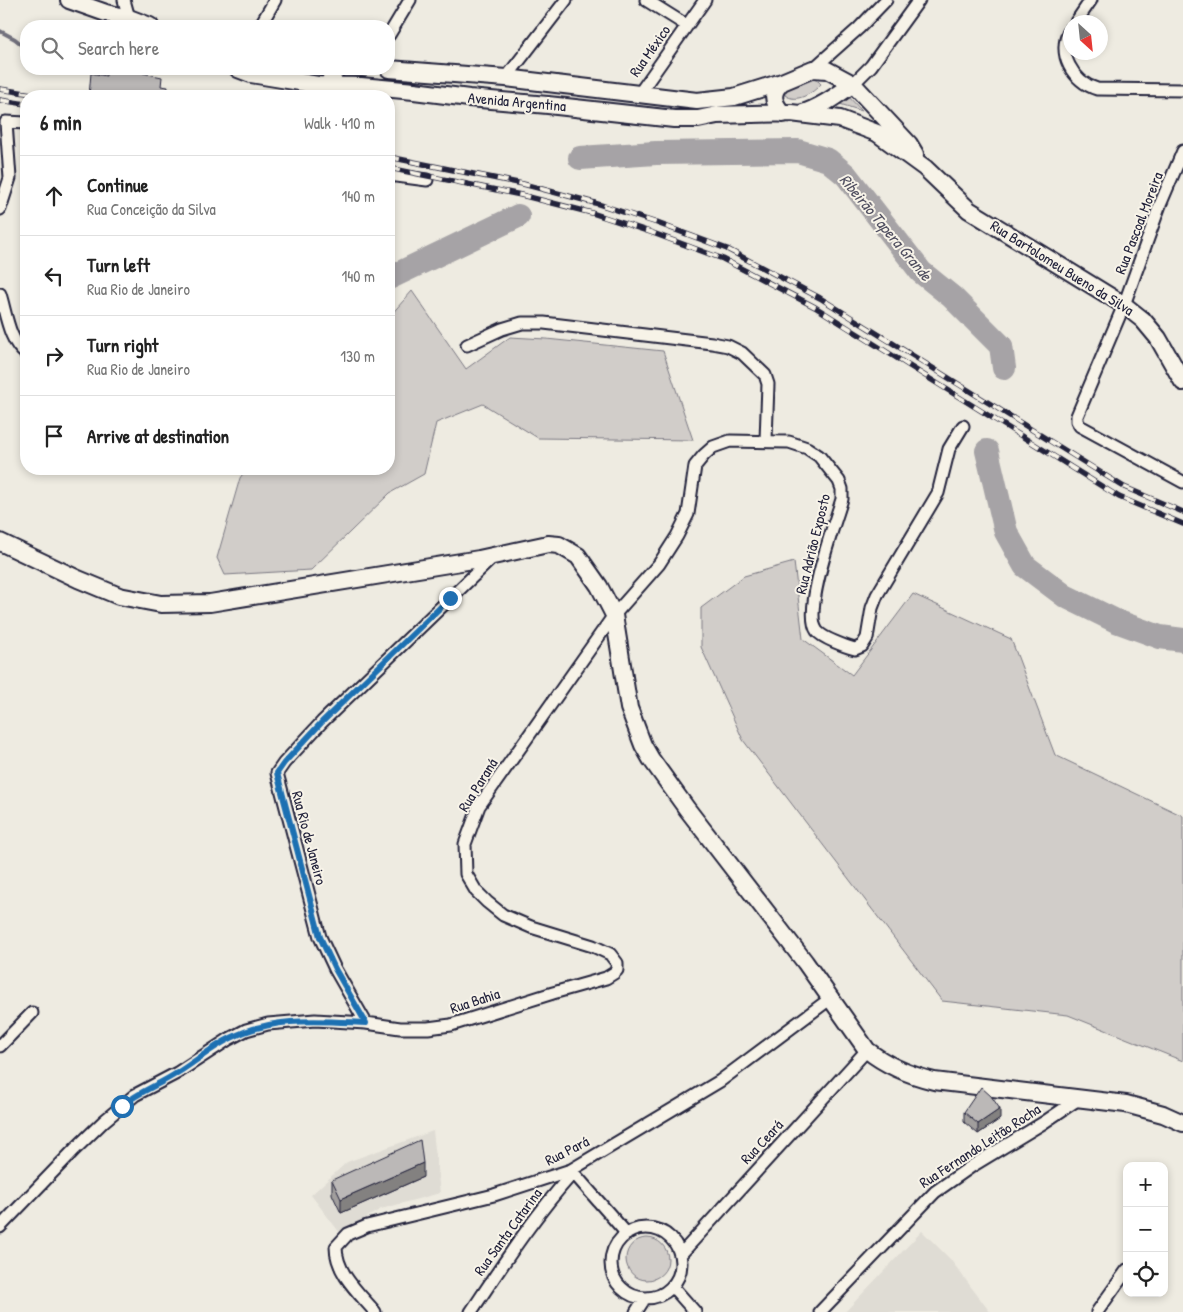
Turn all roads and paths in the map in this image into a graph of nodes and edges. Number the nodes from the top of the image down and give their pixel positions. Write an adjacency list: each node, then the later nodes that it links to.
1 (69, 0): 13 (street)
2 (111, 0): 13 (street)
3 (124, 0): 13 (street)
4 (275, 0): 15 (street)
5 (410, 0): 16 (street)
6 (566, 0): 24 (street)
7 (646, 0): 17 (street)
8 (705, 0): 17 (street, Rua México)
9 (886, 0): 20 (street)
10 (919, 0): 26 (street)
11 (1090, 0): 12 (street)
12 (1080, 15)
13 (129, 18): 14 (street)
14 (134, 20)
15 (263, 20)
16 (395, 25)
17 (686, 25): 29 (street, Rua México)
18 (1068, 60): 28 (street)
19 (395, 69): 24 (street, Avenida Argentina)
20 (812, 69): 25 (street, Avenida Argentina); 26 (street, Rua Bartolomeu Bueno da Silva)
21 (258, 75): 27 (street, Avenida Argentina)
22 (322, 75): 27 (street)
23 (333, 75): 27 (street)
24 (506, 78): 29 (street, Avenida Argentina)
25 (782, 82): 29 (street, Avenida Argentina); 30 (street)
26 (853, 84): 30 (street); 33 (street, Rua Bartolomeu Bueno da Silva)
27 (326, 86): 30 (street, Avenida Argentina)
28 (1183, 90)
29 (639, 94)
30 (790, 114): 33 (street, Rua Bartolomeu Bueno da Silva)
31 (20, 123): 36 (street)
32 (1183, 151): 38 (street, Rua Pascoal Moreira)
33 (925, 168): 38 (street, Rua Bartolomeu Bueno da Silva)
34 (395, 176): 35 (street)
35 (427, 180)
36 (0, 209)
37 (0, 294): 40 (street)
38 (1124, 305): 41 (street, Rua Bartolomeu Bueno da Silva); 44 (street, Rua Pascoal Moreira)
39 (467, 345): 43 (street)
40 (20, 350)
41 (1183, 382)
42 (963, 426): 43 (street, Rua Adrião Exposto)
43 (766, 440): 47 (street, Rua Adrião Exposto)
44 (1183, 482)
45 (0, 542): 46 (street)
46 (493, 557): 47 (street); 51 (street, Rua Rio de Janeiro)
47 (614, 614): 48 (street, Rua Paraná); 49 (street)
48 (590, 982): 51 (street, Rua Bahia)
49 (831, 998): 53 (street); 56 (street, Rua Pará)
50 (32, 1013): 52 (street)
51 (366, 1023): 57 (street, Rua Bahia)
52 (0, 1046)
53 (868, 1050): 54 (street); 59 (street, Rua Ceará)
54 (1080, 1098): 55 (street); 67 (street, Rua Fernando Leitão Rocha)
55 (1183, 1123)
56 (572, 1171): 58 (street); 63 (street, Rua Pará); 64 (street, Rua Santa Catarina)
57 (0, 1227)
58 (627, 1234): 59 (street); 62 (street)
59 (680, 1255): 61 (street)
60 (1123, 1276): 68 (street)
61 (672, 1286): 62 (street); 66 (street)
62 (645, 1298): 65 (street)
63 (375, 1312)
64 (470, 1312)
65 (636, 1312)
66 (695, 1312)
67 (820, 1312)
68 (1097, 1312)

